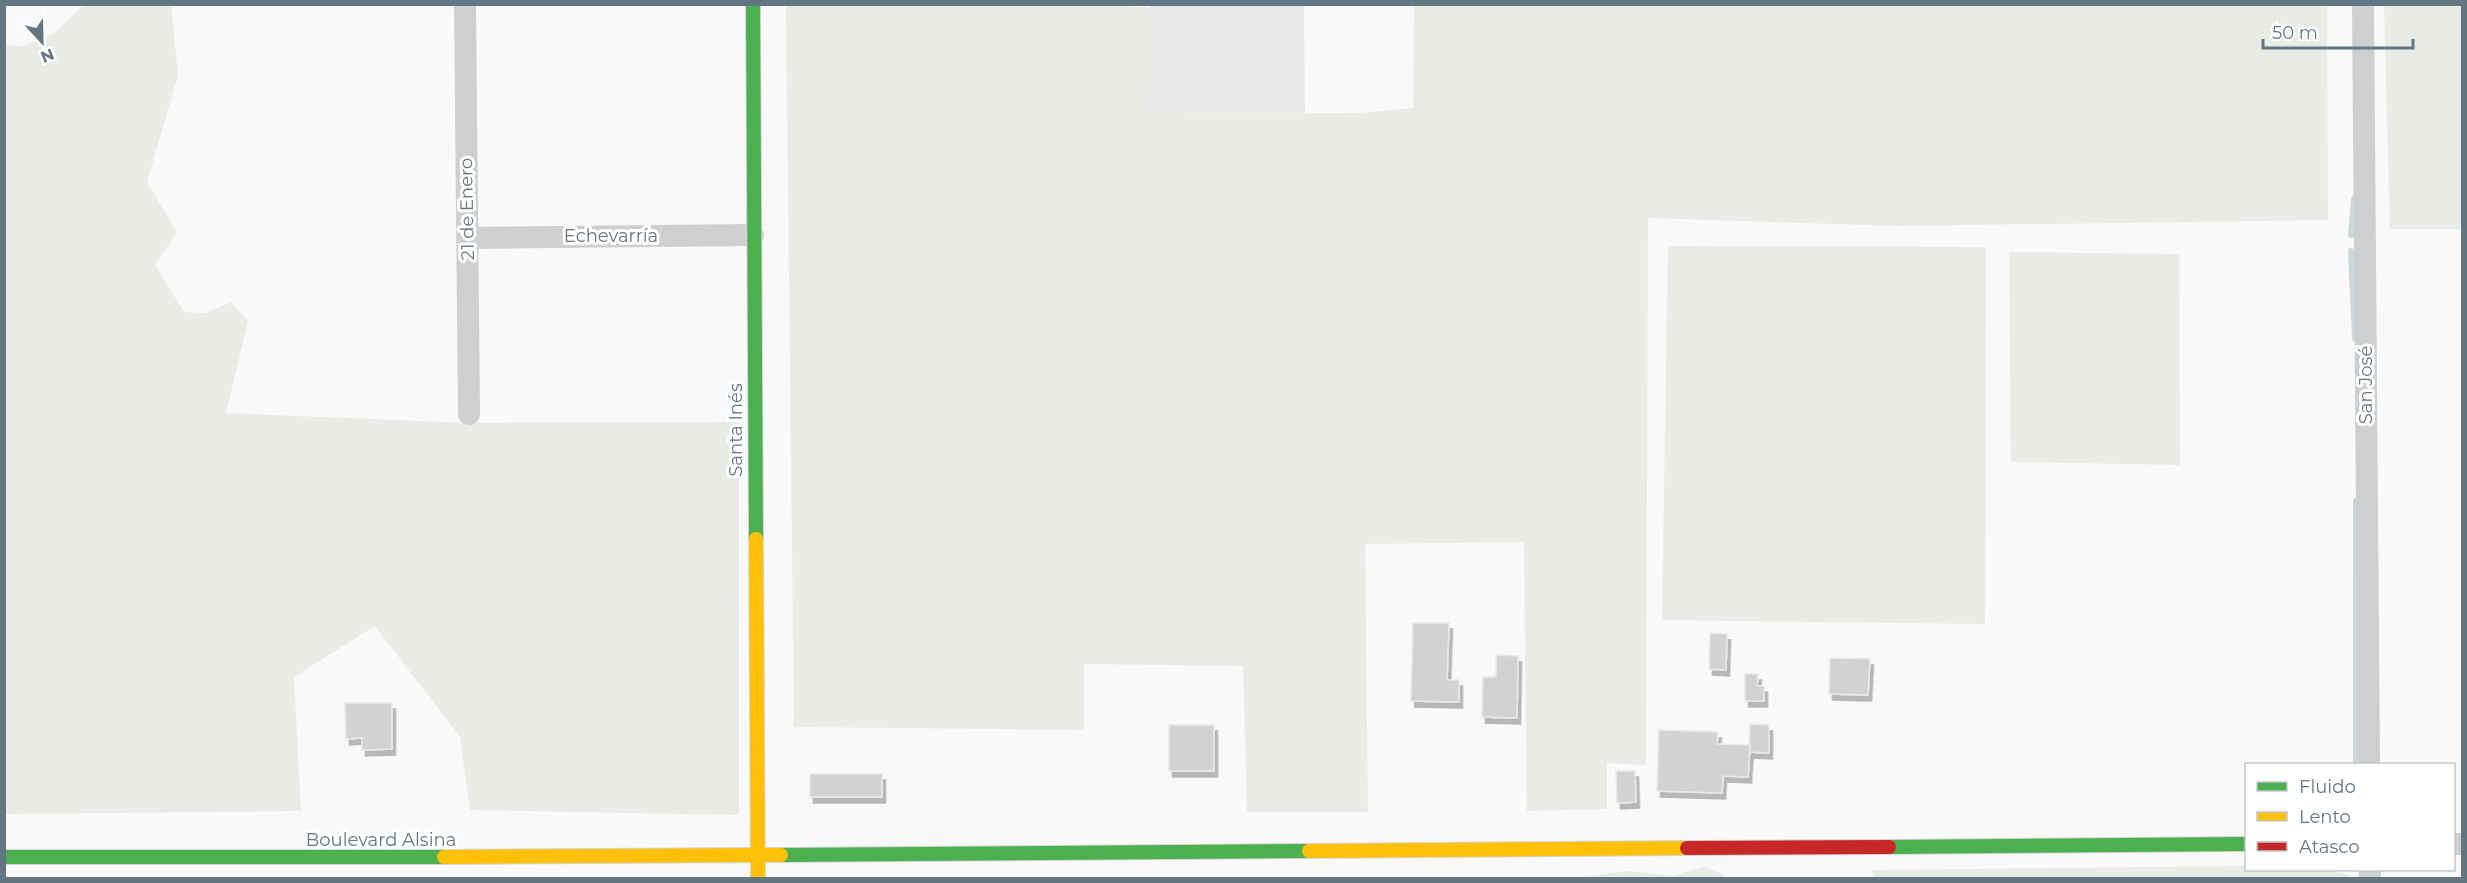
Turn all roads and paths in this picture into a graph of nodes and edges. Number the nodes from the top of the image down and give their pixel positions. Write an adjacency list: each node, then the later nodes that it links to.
1 (465, 4): 5 (street, 21 de Enero)
2 (753, 4): 4 (street, Santa Inés)
3 (2363, 4): 7 (street, San José)
4 (753, 235): 5 (street, Echevarría); 9 (street, Santa Inés)
5 (468, 238): 6 (street, 21 de Enero)
6 (469, 414)
7 (2369, 763)
8 (2245, 844): 9 (street, Boulevard Alsina)
9 (758, 855): 10 (street, Boulevard Alsina); 11 (street, Santa Inés)
10 (4, 857)
11 (759, 879)

